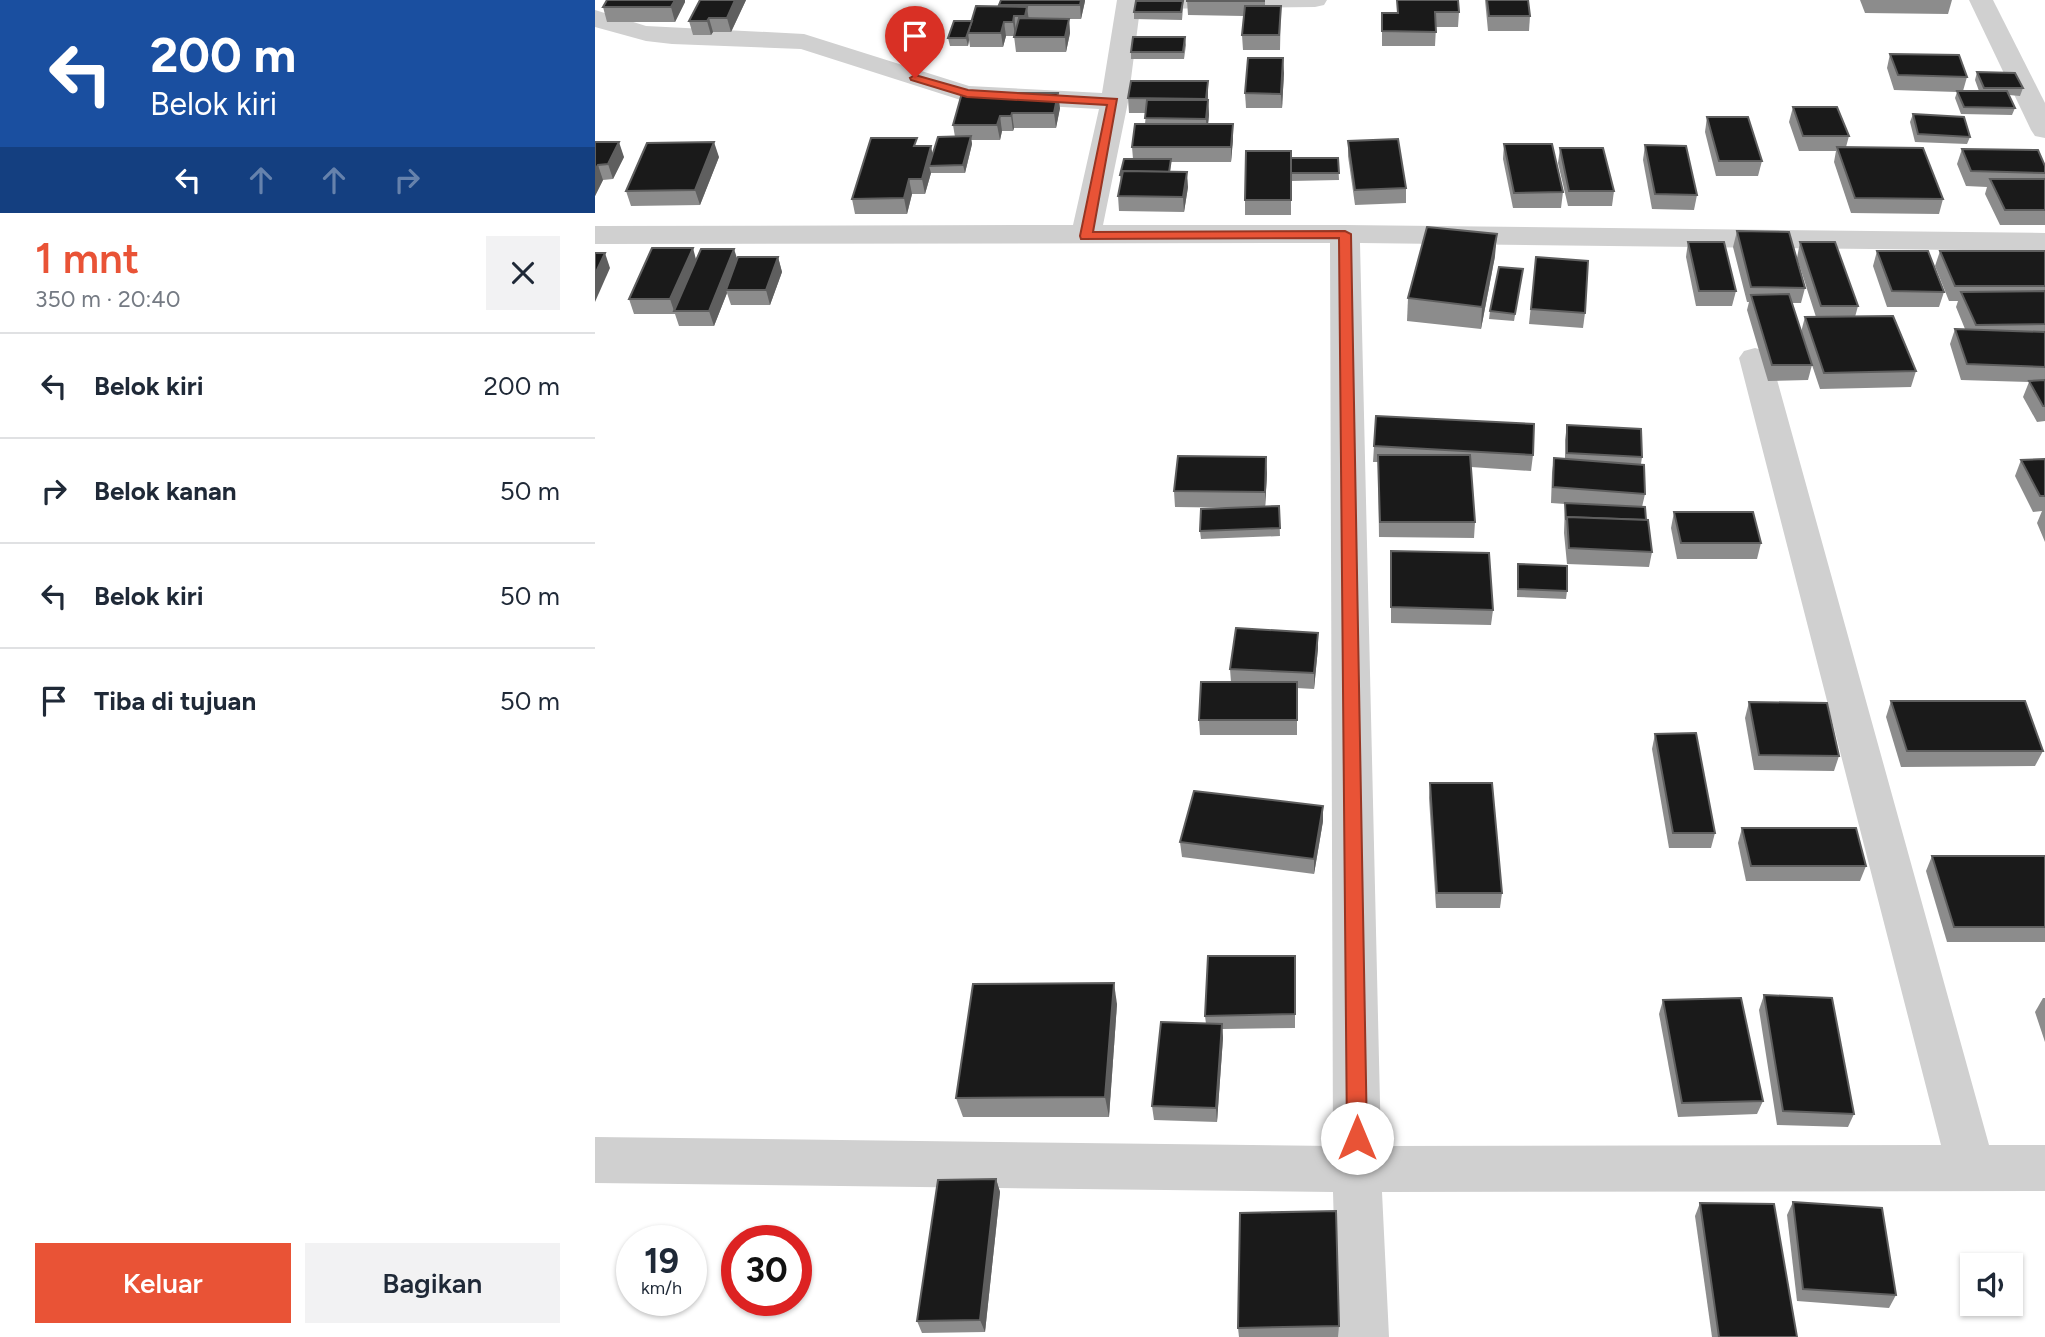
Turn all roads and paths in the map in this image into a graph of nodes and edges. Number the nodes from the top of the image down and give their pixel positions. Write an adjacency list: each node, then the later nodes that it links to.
1 (1315, 0): 3 (street)
2 (1981, 0): 6 (street)
3 (1129, 1): 5 (street)
4 (595, 18): 5 (street)
5 (1114, 102): 9 (street)
6 (2045, 130)
7 (1345, 234): 9 (street); 10 (street); 15 (street)
8 (595, 235): 9 (street)
9 (1086, 236)
10 (2045, 242)
11 (1755, 358): 13 (street)
12 (595, 1160): 15 (street)
13 (1971, 1168): 14 (street); 15 (street)
14 (2045, 1168)
15 (1357, 1169): 16 (street)
16 (1363, 1337)

